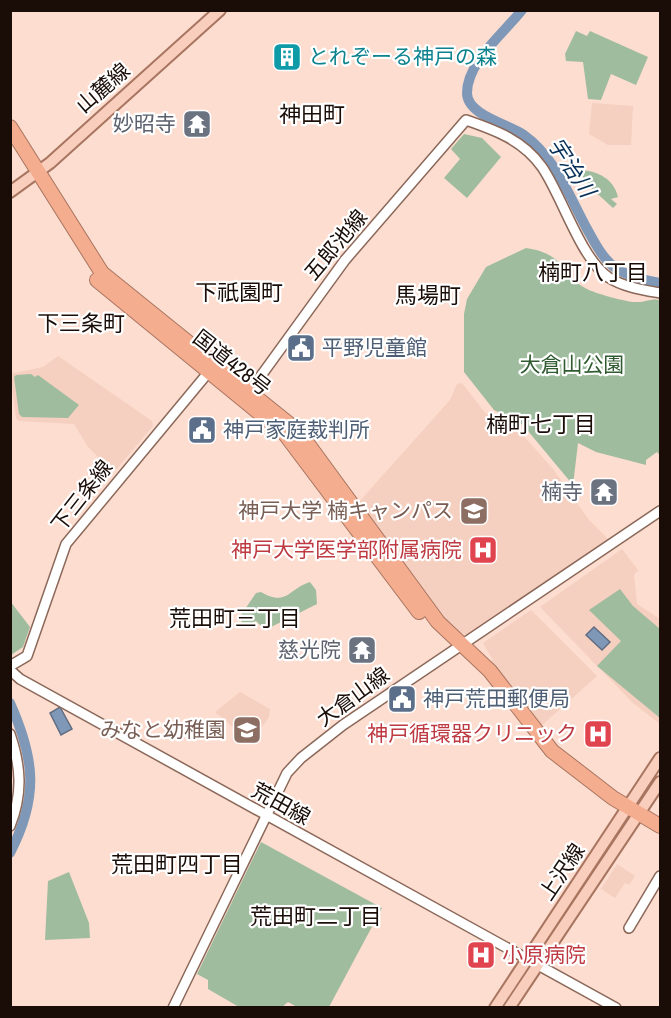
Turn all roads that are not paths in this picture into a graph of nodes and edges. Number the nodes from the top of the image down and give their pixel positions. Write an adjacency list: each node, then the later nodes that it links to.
1 (220, 10): 3 (main road, 山麓線)
2 (10, 127): 3 (highway, 国道428号)
3 (38, 173): 4 (main road, 山麓線); 6 (highway, 国道428号)
4 (10, 192)
5 (660, 293): 7 (street, 五郎池線)
6 (212, 368): 7 (highway, 国道428号); 10 (street, 下三条線)
7 (247, 396): 9 (highway, 国道428号)
8 (660, 511): 9 (street, 大倉山線)
9 (458, 648): 14 (highway, 国道428号); 15 (street, 大倉山線)
10 (10, 668): 15 (street, 荒田線)
11 (10, 734): 16 (street)
12 (660, 758): 14 (main road, 上沢線)
13 (660, 782): 14 (main road, 上沢線)
14 (632, 814): 17 (highway, 国道428号); 18 (highway, 国道428号); 21 (main road, 上沢線); 22 (main road, 上沢線)
15 (266, 816): 21 (street, 荒田線); 23 (street, 大倉山線)
16 (10, 826)
17 (660, 826)
18 (660, 835)
19 (660, 876): 20 (street)
20 (629, 928)
21 (528, 959): 22 (street, 荒田線); 24 (main road, 上沢線)
22 (538, 965): 25 (main road, 上沢線); 26 (street, 荒田線)
23 (173, 1008)
24 (495, 1008)
25 (509, 1008)
26 (616, 1008)

